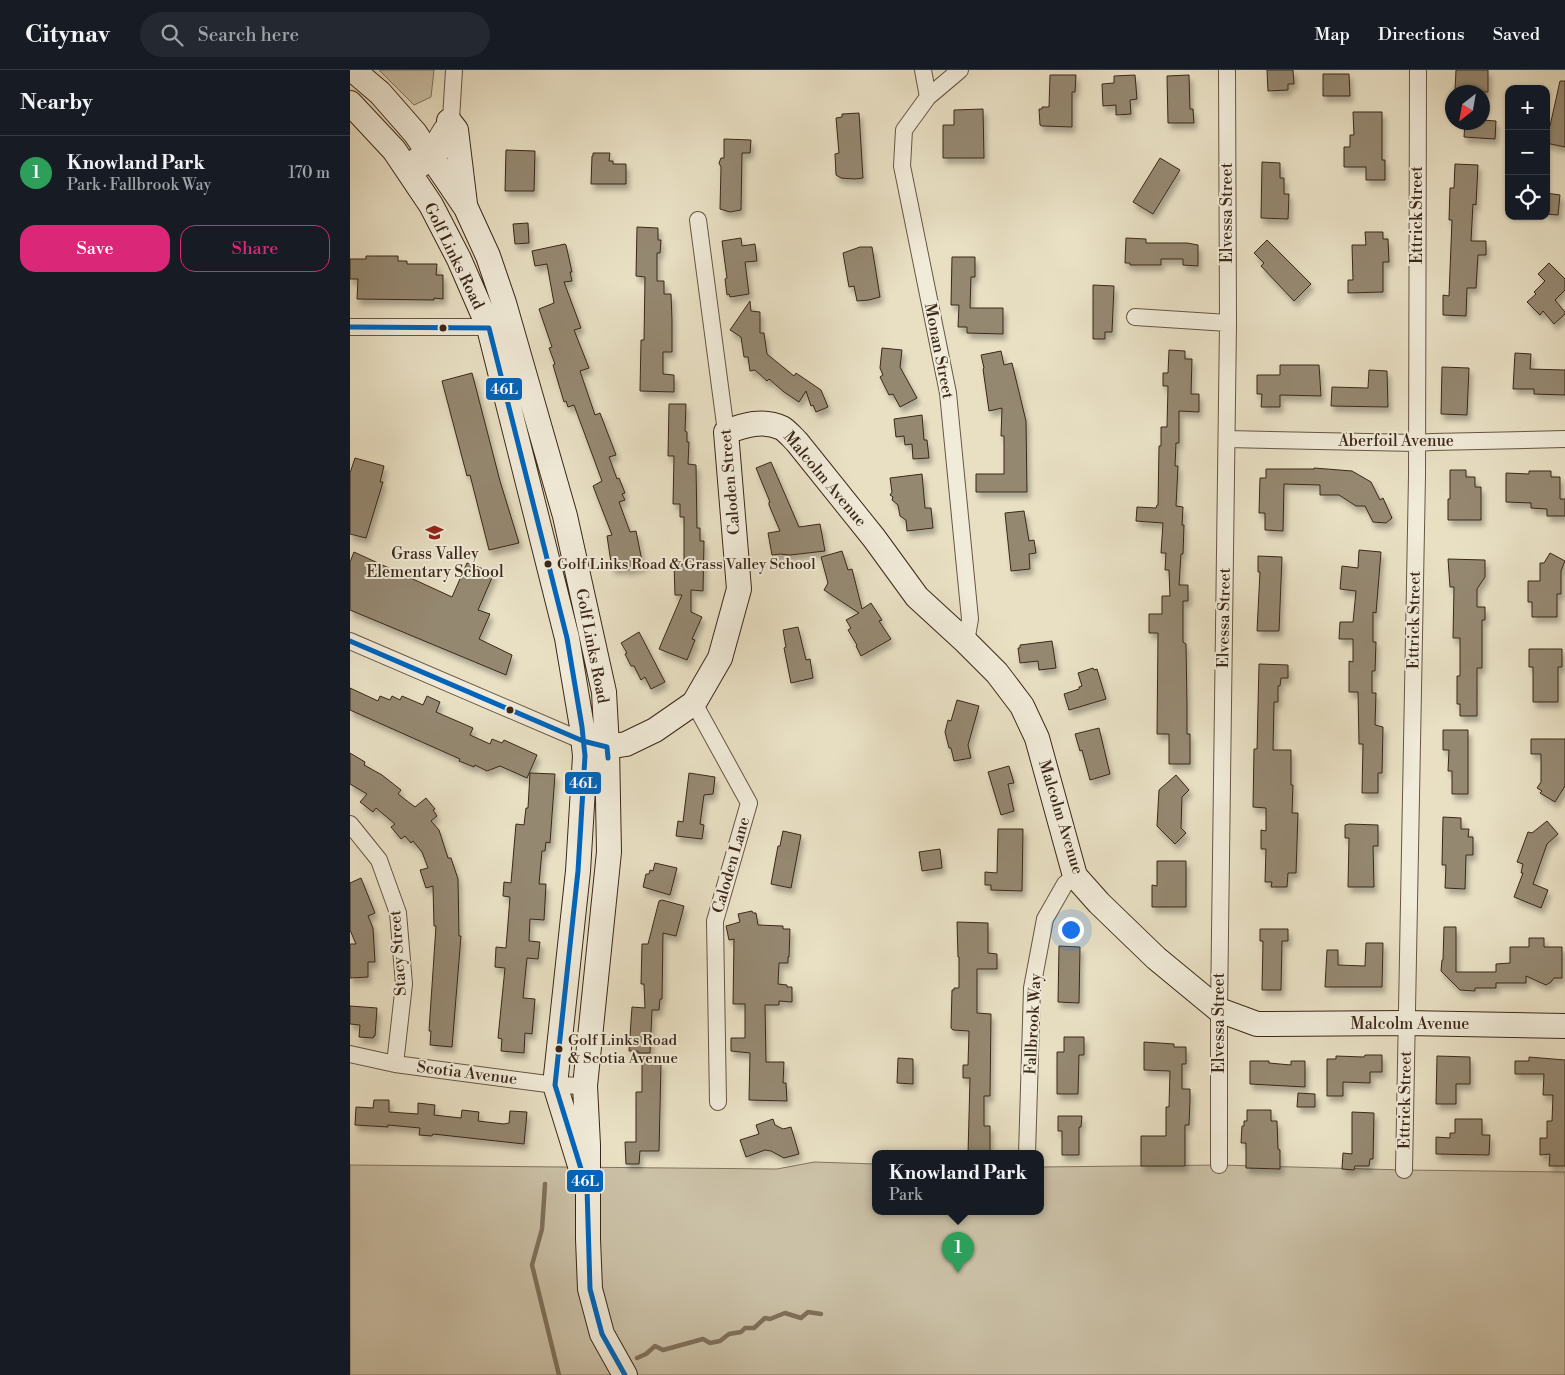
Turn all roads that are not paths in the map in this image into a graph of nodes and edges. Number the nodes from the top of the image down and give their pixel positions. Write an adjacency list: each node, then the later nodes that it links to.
1 (353, 70): 10 (main road, Golf Links Road)
2 (454, 70): 9 (street)
3 (923, 70): 7 (street)
4 (960, 70): 7 (street, Monan Street)
5 (1227, 70): 15 (street, Elvessa Street)
6 (1418, 70): 21 (street, Ettrick Street)
7 (928, 98): 23 (street, Monan Street)
8 (350, 103): 11 (main road, Golf Links Road)
9 (449, 121): 10 (street); 12 (main road)
10 (430, 155): 11 (street); 12 (main road, Golf Links Road)
11 (408, 170): 17 (main road, Golf Links Road)
12 (466, 208): 17 (main road, Golf Links Road)
13 (698, 220): 18 (street, Caloden Street)
14 (1135, 317): 15 (street)
15 (1228, 323): 19 (street, Elvessa Street)
16 (350, 327): 17 (street)
17 (500, 327): 25 (main road, Golf Links Road); 26 (main road, Golf Links Road)
18 (726, 432): 23 (main road, Malcolm Avenue); 24 (main road, Caloden Street)
19 (1227, 439): 21 (street, Aberfoil Avenue); 29 (street, Elvessa Street)
20 (1565, 439): 21 (street, Aberfoil Avenue)
21 (1416, 444): 30 (street, Ettrick Street)
22 (350, 641): 25 (street)
23 (966, 642): 28 (main road, Malcolm Avenue)
24 (694, 703): 26 (main road, Caloden Street); 36 (street, Caloden Lane)
25 (583, 741): 26 (main road, Caloden Street); 34 (main road, Golf Links Road)
26 (607, 747): 35 (main road, Golf Links Road)
27 (350, 824): 33 (street, Stacy Street)
28 (1076, 876): 29 (main road, Malcolm Avenue); 37 (street, Fallbrook Way)
29 (1219, 1010): 30 (main road, Malcolm Avenue); 38 (street, Elvessa Street)
30 (1406, 1023): 31 (main road, Malcolm Avenue); 39 (street, Ettrick Street)
31 (1565, 1026)
32 (350, 1054): 33 (street, Scotia Avenue)
33 (395, 1064): 34 (street, Scotia Avenue)
34 (555, 1085): 35 (street, Scotia Avenue); 40 (main road, Golf Links Road)
35 (584, 1086): 40 (main road, Golf Links Road)
36 (718, 1102)
37 (1027, 1150)
38 (1219, 1165)
39 (1404, 1170)
40 (587, 1188): 41 (main road, Golf Links Road)
41 (625, 1375)

